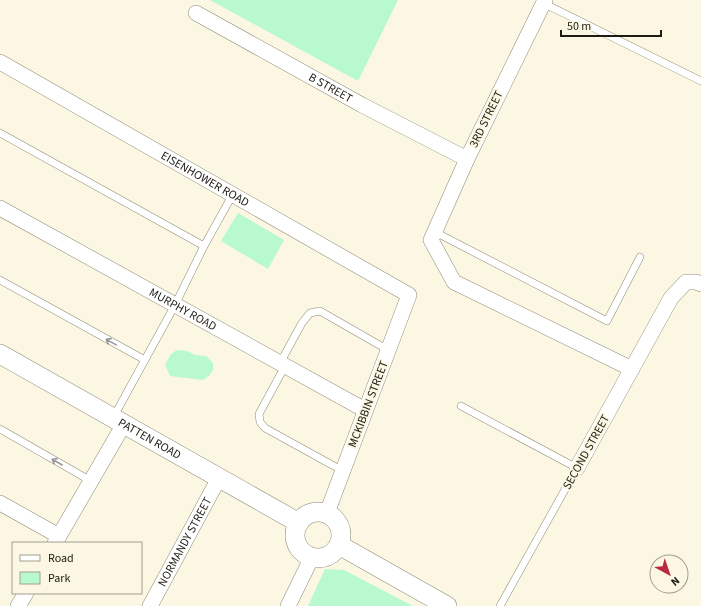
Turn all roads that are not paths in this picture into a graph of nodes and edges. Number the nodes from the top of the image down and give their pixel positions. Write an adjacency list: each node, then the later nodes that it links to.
1 (544, 2): 4 (lane); 6 (street, 3RD STREET)
2 (196, 13): 6 (street, B STREET)
3 (0, 62): 7 (street, EISENHOWER ROAD)
4 (701, 81)
5 (0, 133): 10 (lane)
6 (467, 158): 9 (street, 3RD STREET)
7 (233, 194): 10 (lane); 14 (street, EISENHOWER ROAD)
8 (0, 208): 15 (street, MURPHY ROAD)
9 (433, 236): 11 (lane); 20 (street)
10 (204, 246): 15 (lane)
11 (640, 257)
12 (0, 280): 18 (lane, one-way to 12)
13 (701, 284): 20 (street, SECOND STREET)
14 (409, 295): 16 (street, MCKIBBIN STREET)
15 (175, 305): 18 (lane); 19 (street, MURPHY ROAD)
16 (388, 350): 19 (lane); 22 (street, MCKIBBIN STREET)
17 (0, 354): 23 (street, PATTEN ROAD)
18 (145, 360): 23 (lane)
19 (282, 364): 22 (street, MURPHY ROAD); 26 (lane)
20 (632, 369): 25 (street, SECOND STREET)
21 (461, 406): 25 (lane)
22 (365, 410): 26 (street, MCKIBBIN STREET)
23 (119, 421): 27 (street, PATTEN ROAD); 28 (street)
24 (0, 429): 28 (lane, one-way to 24)
25 (577, 468): 40 (lane, SECOND STREET)
26 (343, 471): 30 (street, MCKIBBIN STREET)
27 (219, 478): 31 (street, PATTEN ROAD); 37 (street, NORMANDY STREET)
28 (91, 481): 32 (street)
29 (0, 503): 32 (street)
30 (327, 513): 31 (street); 33 (street)
31 (299, 523): 34 (street)
32 (57, 540)
33 (339, 545): 34 (street); 39 (street)
34 (312, 557): 38 (street)
35 (25, 594): 36 (street)
36 (18, 606)
37 (150, 606)
38 (288, 606)
39 (447, 606)
40 (500, 606)

